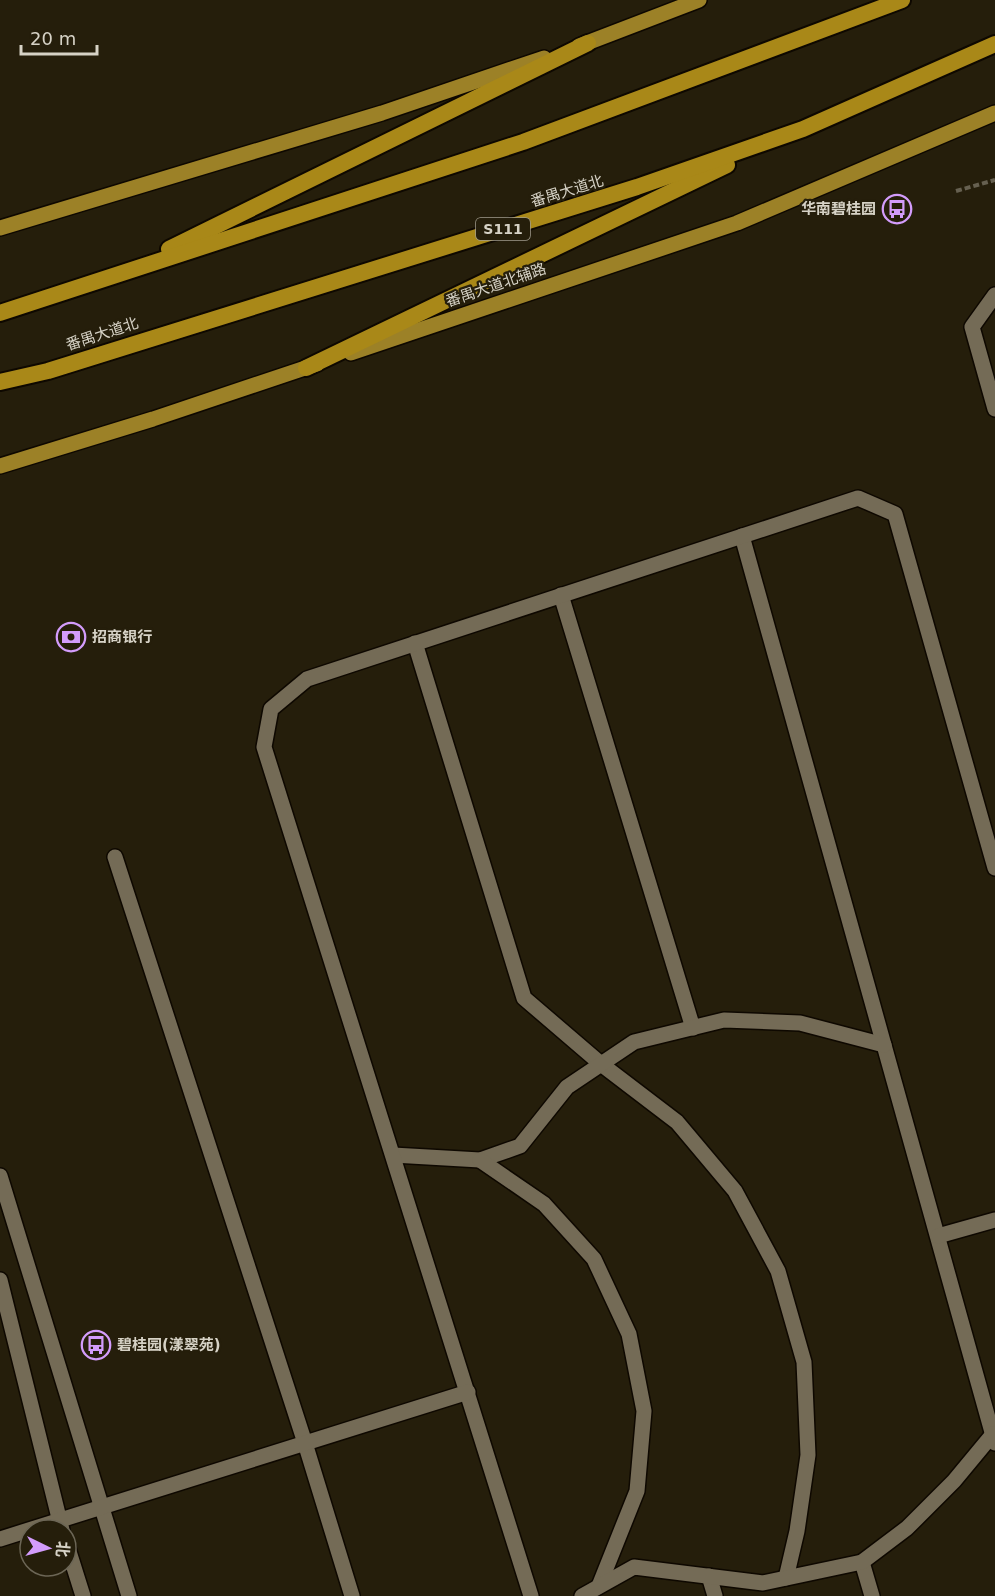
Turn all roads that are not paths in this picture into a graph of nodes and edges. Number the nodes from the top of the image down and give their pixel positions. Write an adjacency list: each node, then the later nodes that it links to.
1 (699, 0): 3 (main road)
2 (902, 0): 8 (highway)
3 (588, 43): 7 (main road); 8 (highway)
4 (995, 44): 6 (highway, 番禺大道北 / S111)
5 (995, 113): 11 (main road, 番禺大道北辅路)
6 (803, 129): 11 (highway); 12 (highway, 番禺大道北 / S111)
7 (0, 228)
8 (113, 277): 10 (highway)
9 (995, 295): 15 (street)
10 (0, 313)
11 (306, 368): 16 (main road, 番禺大道北辅路)
12 (48, 371): 13 (highway, 番禺大道北 / S111); 14 (highway)
13 (0, 382)
14 (0, 388)
15 (995, 409)
16 (0, 466)
17 (742, 536): 18 (street); 21 (street); 23 (street)
18 (561, 595): 19 (street); 22 (street)
19 (415, 643): 24 (street); 25 (street)
20 (115, 857): 33 (street)
21 (995, 868)
22 (693, 1028): 23 (street); 24 (street)
23 (884, 1045): 29 (street)
24 (601, 1064): 26 (street); 42 (street)
25 (393, 1155): 26 (street); 31 (street)
26 (480, 1160): 43 (street)
27 (0, 1176): 34 (street)
28 (995, 1220): 29 (street)
29 (938, 1236): 32 (street)
30 (0, 1280): 35 (street)
31 (468, 1392): 33 (street); 47 (street)
32 (994, 1438): 39 (street)
33 (305, 1443): 34 (street); 46 (street)
34 (101, 1507): 36 (street); 45 (street)
35 (58, 1518)
36 (76, 1518)
37 (18, 1535): 38 (street)
38 (0, 1539)
39 (862, 1562): 42 (street); 50 (street)
40 (709, 1576): 42 (street); 43 (street); 49 (street)
41 (77, 1578): 44 (street)
42 (786, 1578)
43 (599, 1586): 48 (street)
44 (83, 1596)
45 (129, 1596)
46 (352, 1596)
47 (531, 1596)
48 (582, 1596)
49 (715, 1596)
50 (872, 1596)

